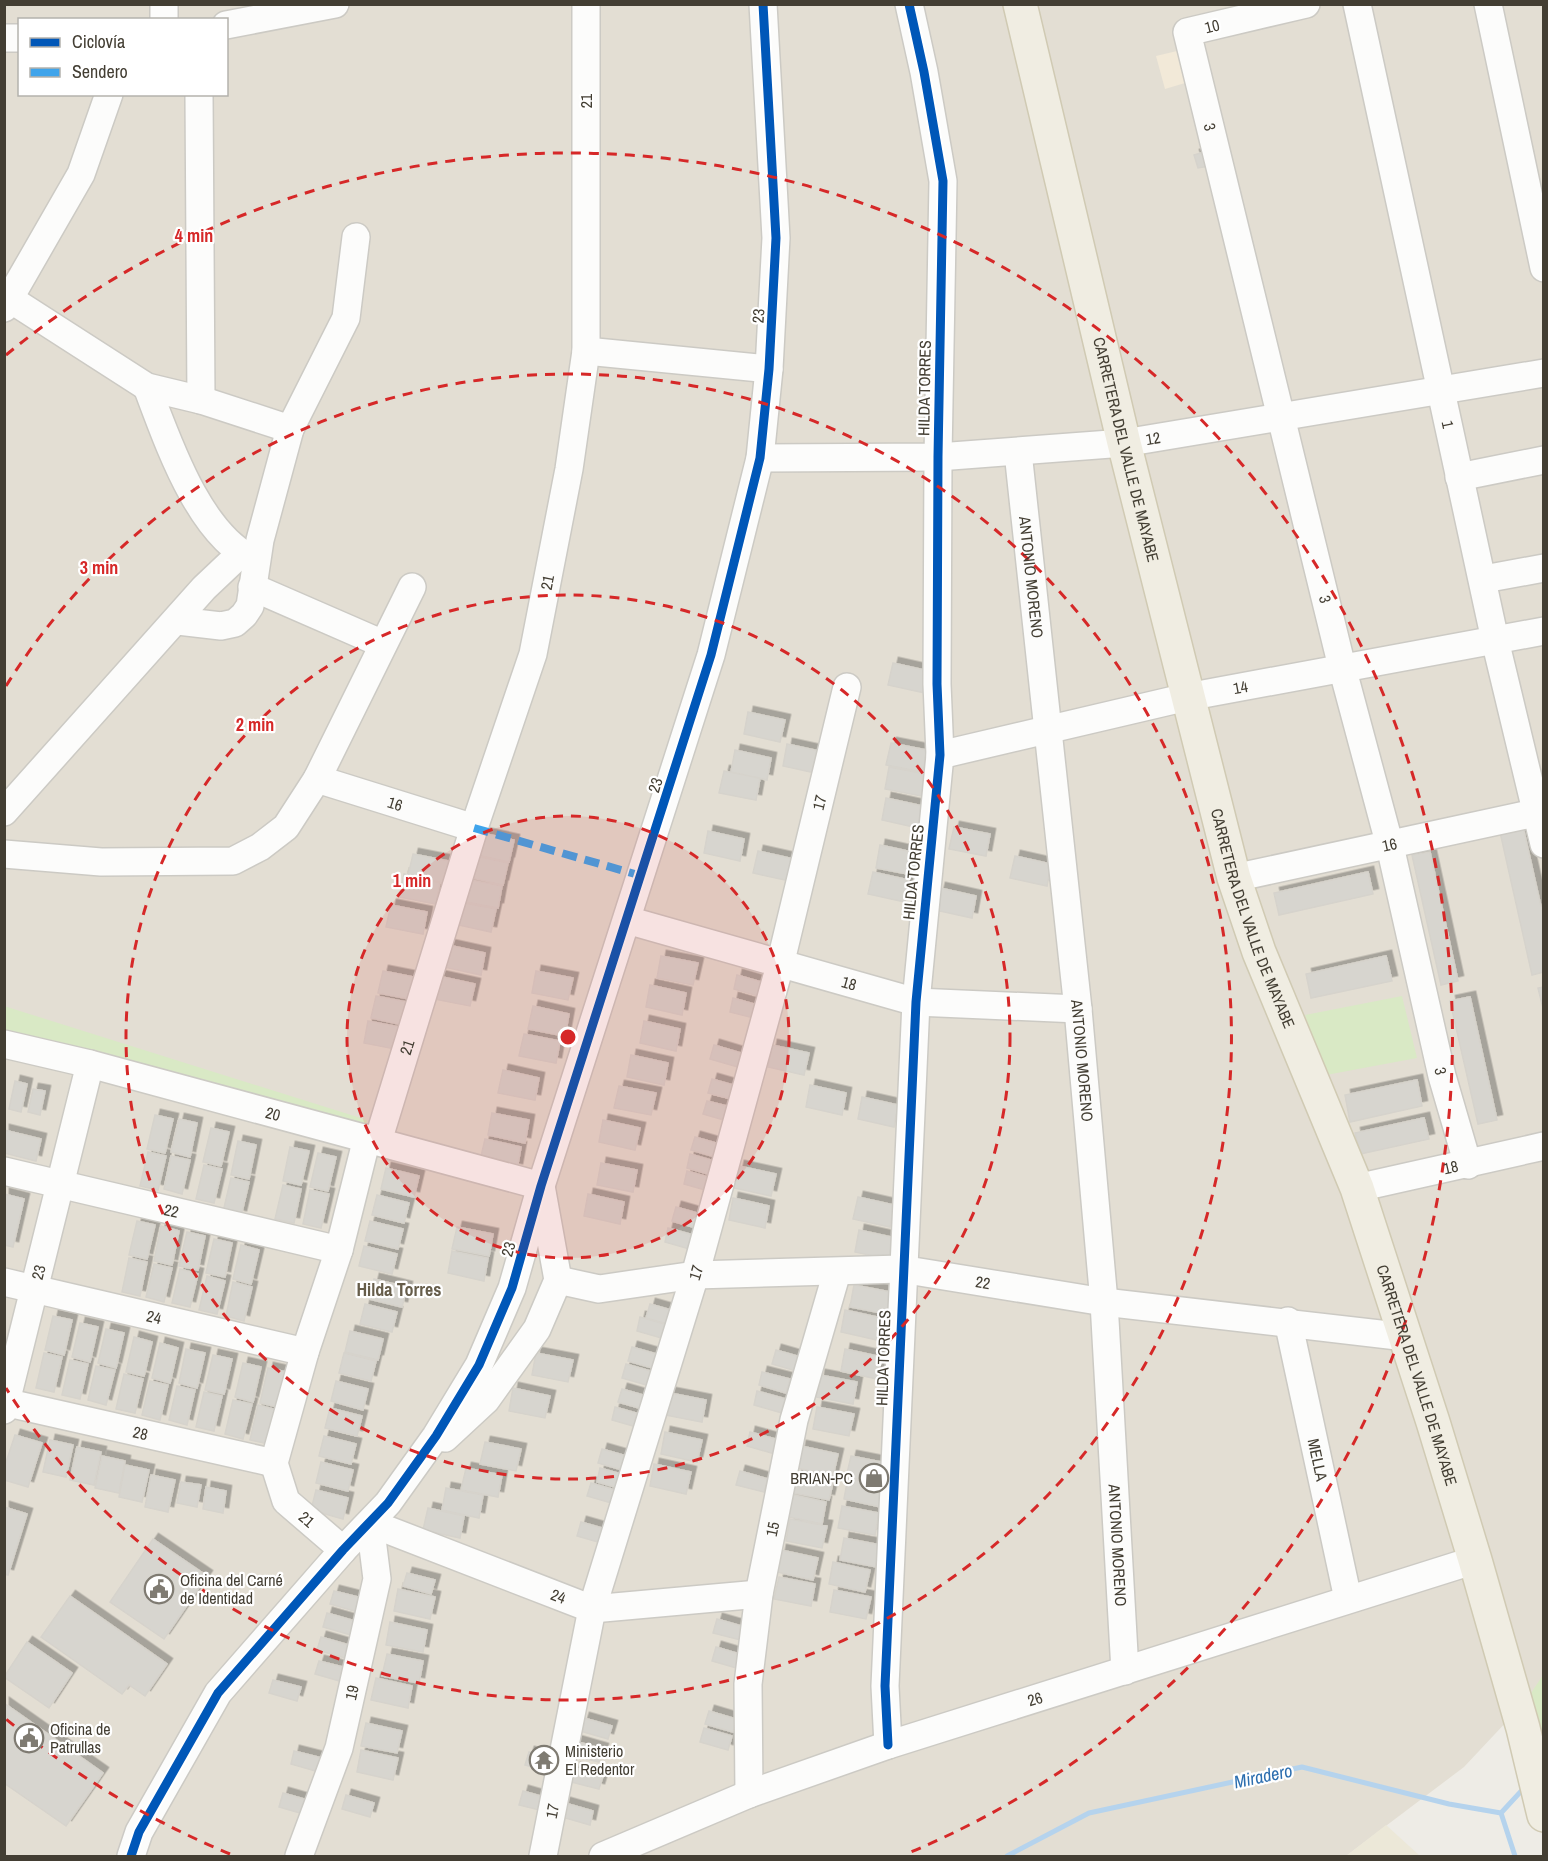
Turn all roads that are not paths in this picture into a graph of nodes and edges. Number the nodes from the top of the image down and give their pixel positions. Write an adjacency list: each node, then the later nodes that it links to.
1 (335, 4): 9 (street)
2 (586, 4): 16 (street, 21)
3 (763, 4): 17 (street, 23)
4 (909, 4): 26 (street, HILDA TORRES)
5 (1020, 4): 24 (main road, CARRETERA DEL VALLE DE MAYABE)
6 (1306, 4): 10 (street, 10)
7 (1357, 4): 20 (street, 1)
8 (1488, 4): 14 (street)
9 (228, 25)
10 (1187, 32): 22 (street, 3)
11 (108, 96): 15 (street)
12 (199, 96): 21 (street)
13 (356, 237): 23 (street)
14 (1544, 268)
15 (8, 294): 19 (street)
16 (585, 351): 17 (street); 46 (street, 21)
17 (770, 369): 27 (street, 23)
18 (1544, 373): 20 (street, 12)
19 (147, 387): 21 (street); 30 (street)
20 (1443, 391): 22 (street, 12); 29 (street, 1)
21 (201, 400): 23 (street)
22 (1281, 417): 24 (street, 12); 38 (street, 3)
23 (290, 429): 30 (street)
24 (1124, 443): 25 (street, 12); 40 (main road, CARRETERA DEL VALLE DE MAYABE)
25 (1017, 452): 26 (street, 12); 41 (street, ANTONIO MORENO)
26 (938, 457): 27 (street, 12); 42 (street, HILDA TORRES)
27 (760, 458): 51 (street, 23)
28 (1544, 460): 29 (street)
29 (1460, 477): 32 (street, 1)
30 (250, 568): 34 (street); 34 (street); 37 (street)
31 (1544, 568): 32 (street)
32 (1484, 579): 36 (street, 1)
33 (412, 587): 37 (street)
34 (178, 621): 44 (street)
35 (1544, 631): 36 (street, 14)
36 (1495, 640): 38 (street, 14); 45 (street, 1)
37 (383, 644): 43 (street)
38 (1342, 667): 40 (street, 14); 48 (street, 3)
39 (848, 687): 52 (street, 17)
40 (1187, 697): 41 (street, 14); 50 (main road, CARRETERA DEL VALLE DE MAYABE)
41 (1048, 730): 42 (street, 14); 54 (street, ANTONIO MORENO)
42 (940, 755): 53 (street, HILDA TORRES)
43 (317, 779): 46 (street, 16); 49 (street)
44 (4, 812)
45 (1539, 812): 47 (street, 1); 48 (street, 16)
46 (474, 828): 57 (street, 21)
47 (1544, 844)
48 (1389, 846): 50 (street, 16); 59 (street, 3)
49 (4, 854)
50 (1234, 878): 63 (main road, CARRETERA DEL VALLE DE MAYABE)
51 (627, 920): 52 (street, 18); 62 (street, 23)
52 (780, 965): 53 (street, 18); 67 (street, 17)
53 (916, 1002): 54 (street, 18); 65 (street, HILDA TORRES)
54 (1078, 1009): 71 (street, ANTONIO MORENO)
55 (4, 1044): 56 (street, 20)
56 (90, 1064): 57 (street, 20); 61 (street, 23)
57 (372, 1139): 62 (street, 20); 64 (street, 21)
58 (1544, 1146): 59 (street, 18)
59 (1468, 1165): 63 (street, 18)
60 (4, 1171): 61 (street, 22)
61 (60, 1184): 64 (street, 22); 70 (street, 23)
62 (541, 1186): 68 (street, 23); 77 (street, 23)
63 (1357, 1188): 73 (main road, CARRETERA DEL VALLE DE MAYABE)
64 (339, 1250): 74 (street, 21)
65 (902, 1269): 66 (street, 22); 71 (street, 22); 85 (street, HILDA TORRES)
66 (837, 1272): 67 (street, 22); 81 (street, 15)
67 (695, 1275): 68 (street, 22); 83 (street, 17)
68 (558, 1280): 77 (street, 23)
69 (4, 1282): 70 (street, 24)
70 (34, 1290): 74 (street, 24); 75 (street, 23)
71 (1104, 1302): 72 (street, 22); 84 (street, ANTONIO MORENO)
72 (1288, 1321): 73 (street, 22); 82 (street, MELLA)
73 (1406, 1336): 80 (main road, CARRETERA DEL VALLE DE MAYABE)
74 (305, 1352): 76 (street, 21)
75 (5, 1405): 76 (street, 28)
76 (274, 1463): 79 (street, 21)
77 (414, 1466): 78 (street, 23)
78 (370, 1523): 79 (street, 23); 83 (street, 24); 89 (street, 19)
79 (342, 1550): 88 (street, 23)
80 (1475, 1560): 82 (street, 26); 87 (main road, CARRETERA DEL VALLE DE MAYABE)
81 (759, 1594): 83 (street, 24); 86 (street, 15)
82 (1348, 1599): 84 (street, 26)
83 (592, 1609): 90 (street, 17)
84 (1125, 1671): 85 (street, 26)
85 (888, 1745): 86 (street, 26)
86 (749, 1794): 91 (street, 26)
87 (1542, 1806)
88 (131, 1857)
89 (299, 1857)
90 (543, 1857)
91 (603, 1857)

